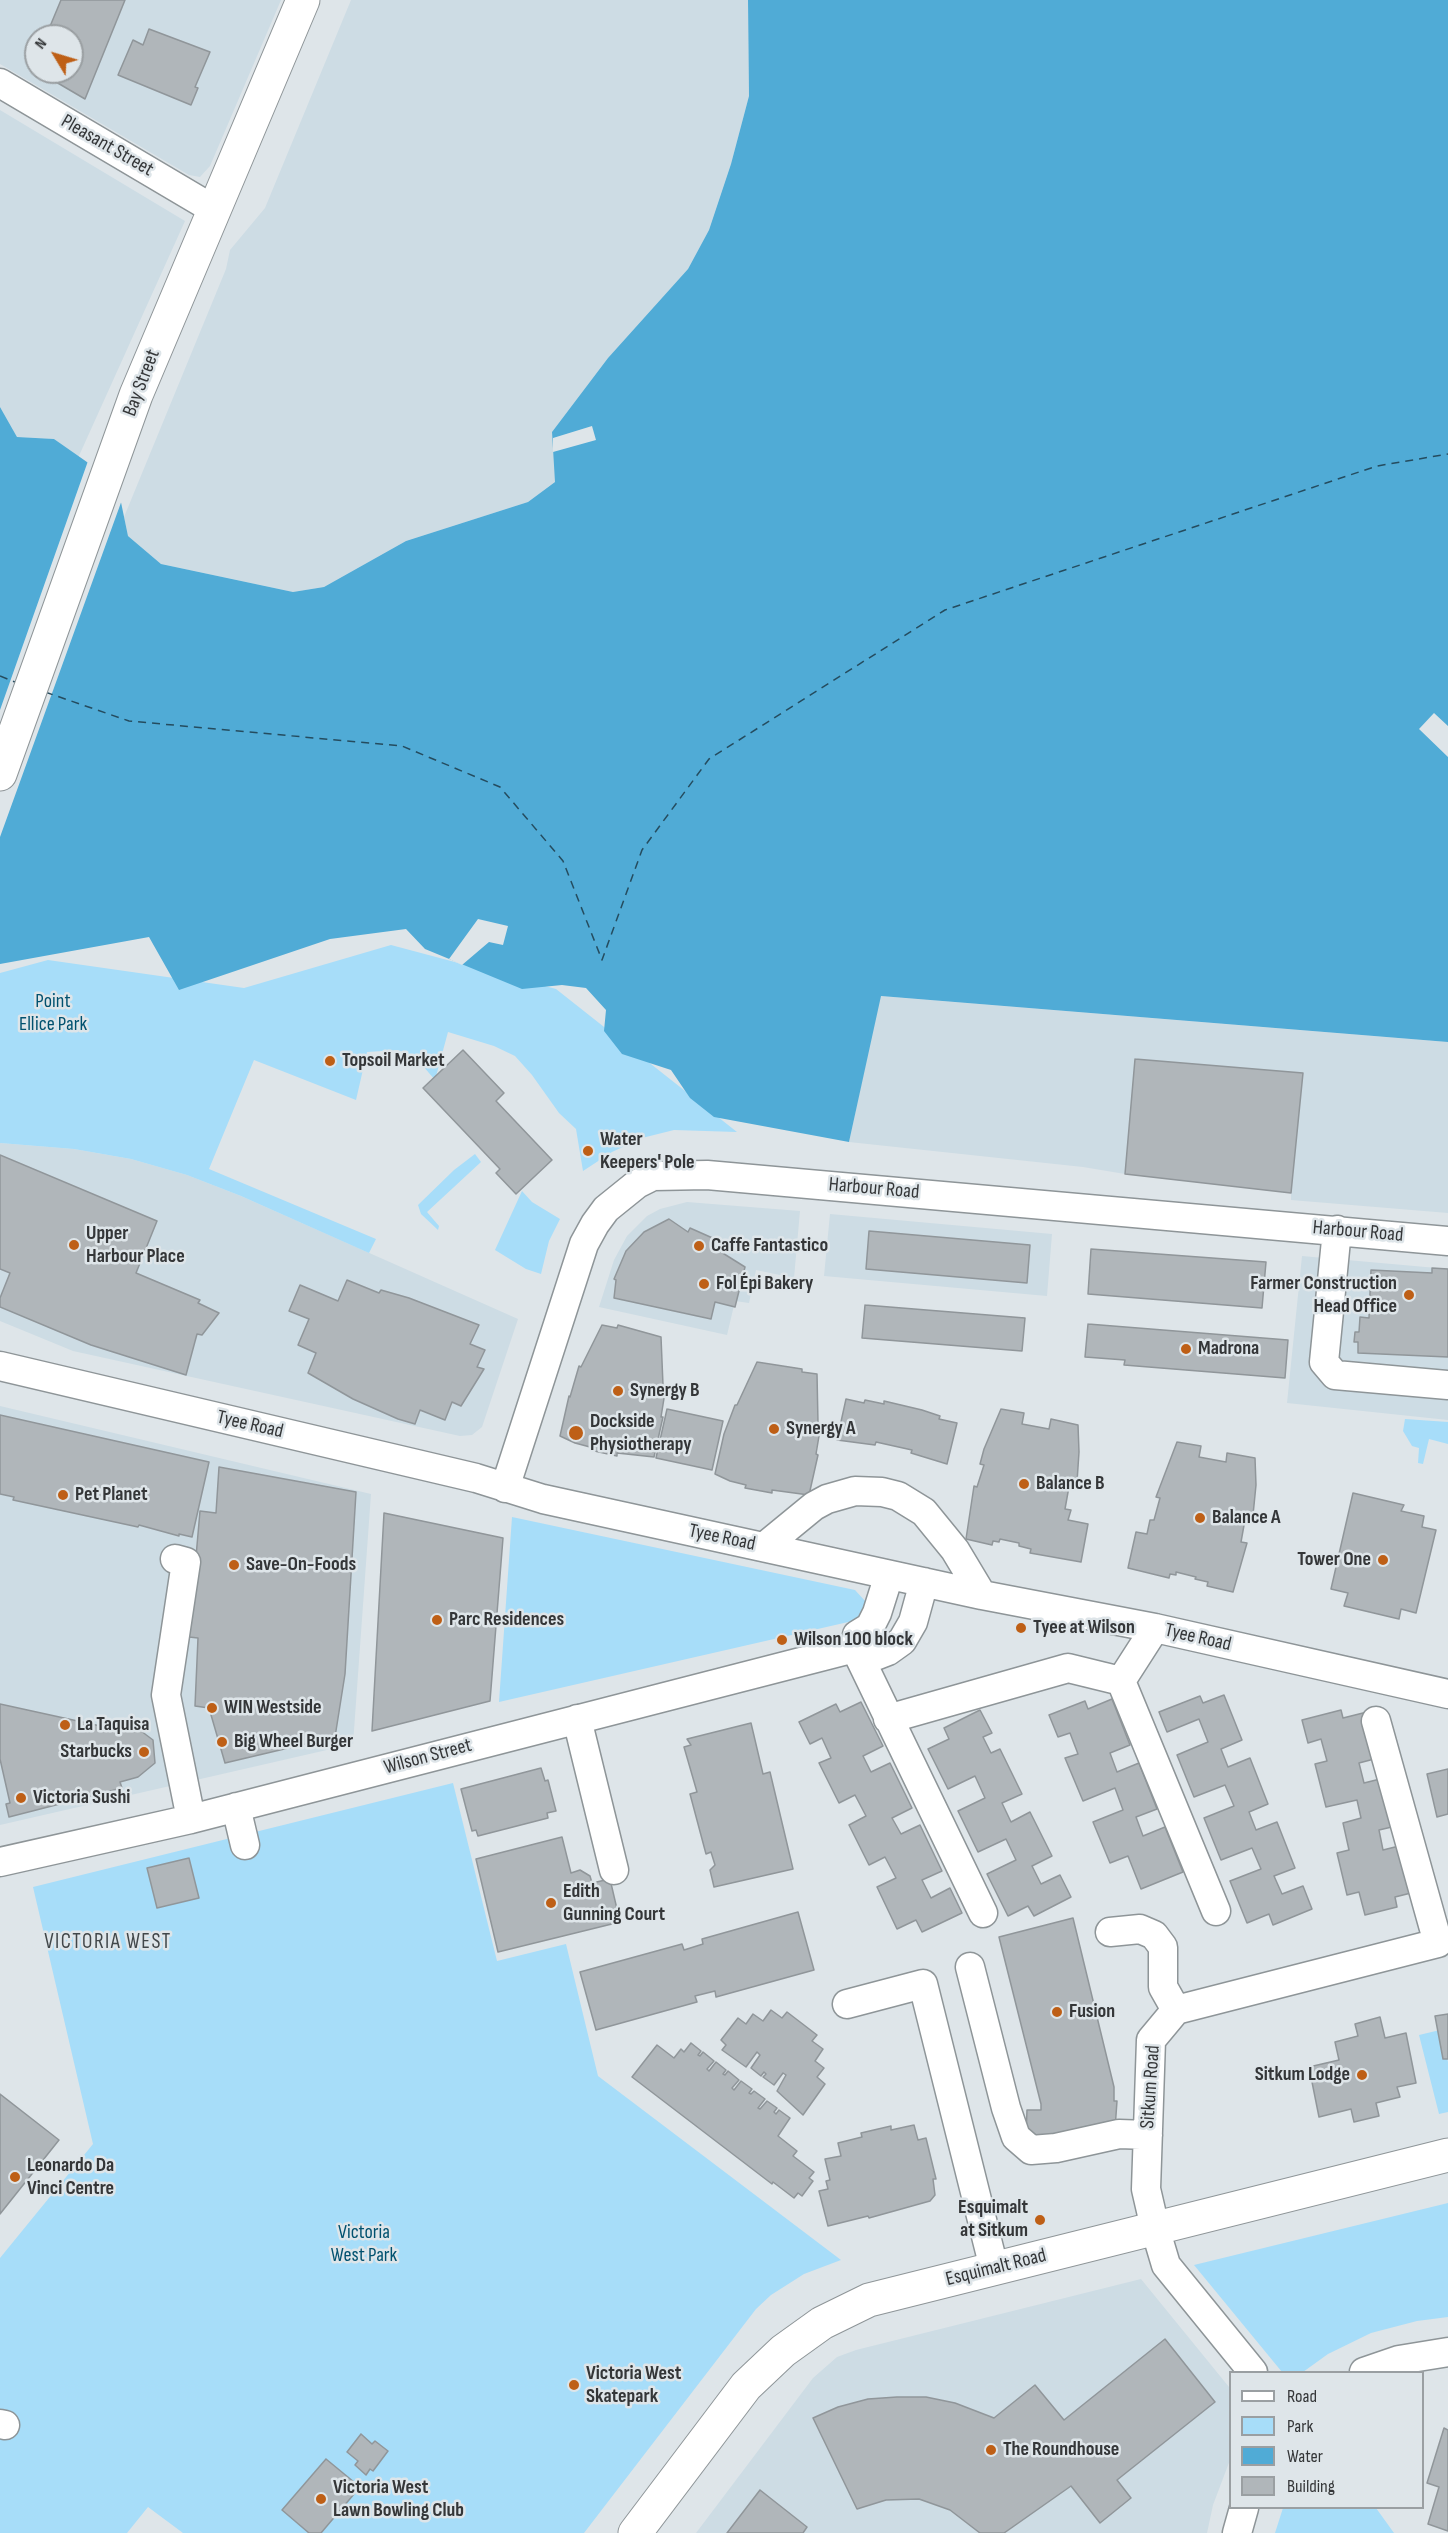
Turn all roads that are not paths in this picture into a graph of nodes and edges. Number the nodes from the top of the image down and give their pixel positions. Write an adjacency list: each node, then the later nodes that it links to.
1 (303, 0): 3 (main road, Bay Street)
2 (0, 83): 3 (street, Pleasant Street)
3 (213, 208): 4 (main road, Bay Street)
4 (0, 774)
5 (1337, 1230): 6 (street, Harbour Road); 8 (street); 9 (street, Harbour Road)
6 (1448, 1241)
7 (0, 1366): 9 (street, Tyee Road)
8 (1448, 1385)
9 (506, 1488): 10 (street, Tyee Road)
10 (764, 1547): 12 (street, Tyee Road); 14 (street)
11 (175, 1559): 23 (street)
12 (889, 1575): 13 (street, Tyee Road); 16 (street)
13 (924, 1582): 14 (street, Tyee Road); 16 (street, Wilson Street)
14 (982, 1595): 15 (street, Tyee Road)
15 (1155, 1628): 17 (street); 18 (street, Tyee Road)
16 (855, 1648): 19 (street, Wilson Street); 20 (street)
17 (1122, 1681): 20 (street); 27 (street)
18 (1448, 1694)
19 (577, 1719): 22 (street, Wilson Street); 26 (street)
20 (888, 1719): 28 (street)
21 (1376, 1721): 32 (street)
22 (236, 1807): 23 (street, Wilson Street); 24 (street)
23 (191, 1819): 25 (street, Wilson Street)
24 (244, 1845)
25 (0, 1862)
26 (614, 1870)
27 (1216, 1911)
28 (983, 1913)
29 (1110, 1932): 32 (street)
30 (970, 1967): 33 (street)
31 (847, 2004): 36 (street)
32 (1176, 2010): 33 (street, Sitkum Road)
33 (1148, 2135): 35 (street, Sitkum Road)
34 (1448, 2155): 35 (main road, Esquimalt Road)
35 (1155, 2228): 36 (main road, Esquimalt Road); 38 (street, Sitkum Road)
36 (994, 2268): 41 (main road, Esquimalt Road)
37 (1448, 2352): 39 (street)
38 (1251, 2371)
39 (1369, 2371)
40 (1244, 2509): 42 (street)
41 (635, 2533)
42 (1237, 2533)

